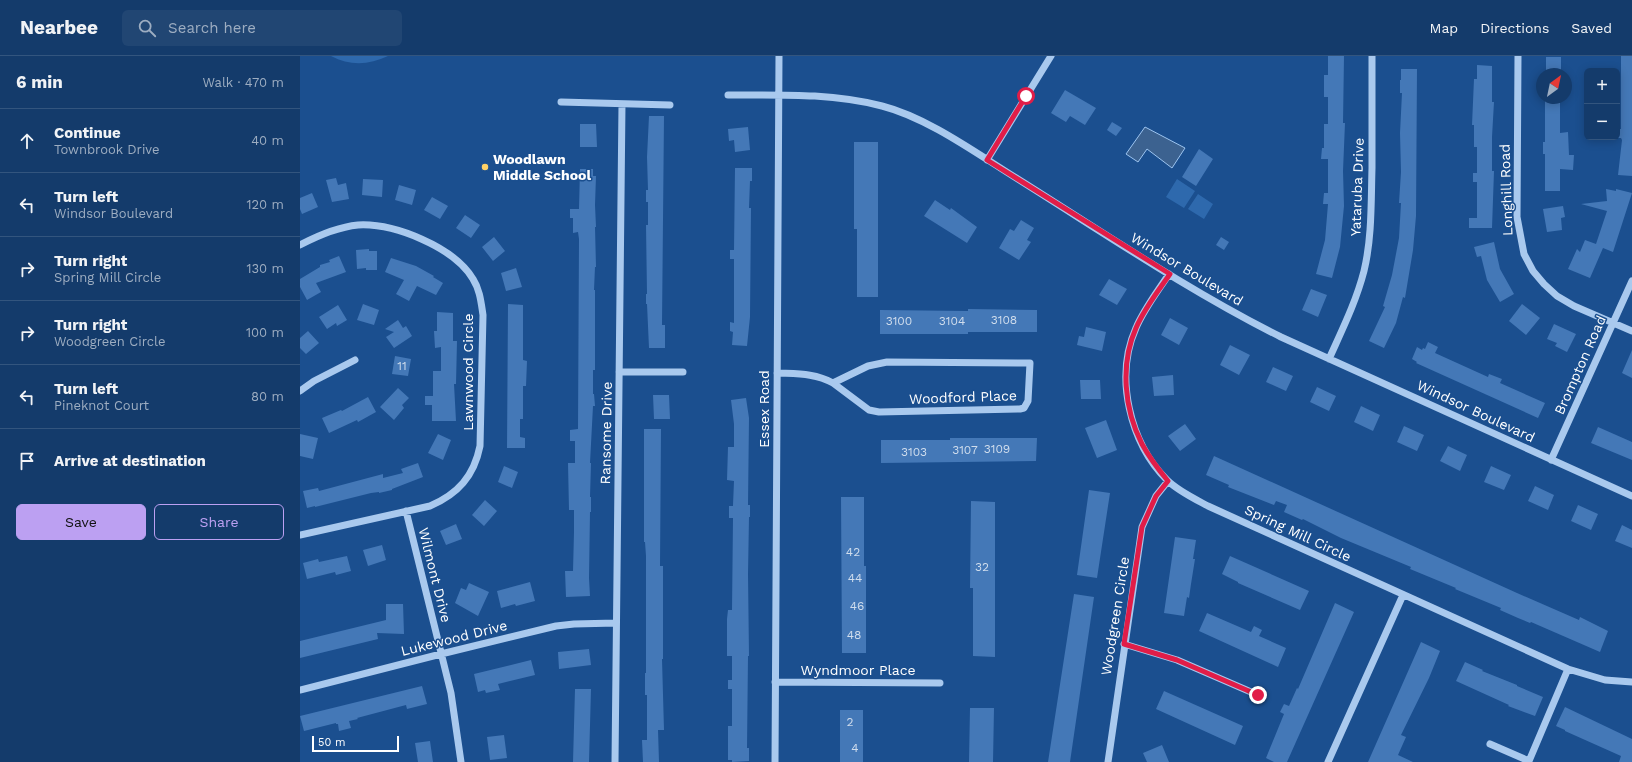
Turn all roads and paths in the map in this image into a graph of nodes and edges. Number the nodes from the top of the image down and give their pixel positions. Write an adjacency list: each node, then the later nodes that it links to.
1 (779, 56): 6 (street, Essex Road)
2 (1051, 56): 10 (street)
3 (1372, 56): 16 (street, Yataruba Drive)
4 (1518, 56): 14 (street, Longhill Road)
5 (728, 95): 6 (street, Windsor Boulevard)
6 (779, 95): 10 (street, Windsor Boulevard); 20 (street, Essex Road)
7 (561, 102): 8 (street)
8 (622, 104): 9 (street); 18 (street, Ransome Drive)
9 (670, 105)
10 (987, 160): 12 (street, Windsor Boulevard)
11 (300, 245): 26 (street, Lawnwood Circle)
12 (1170, 274): 16 (street, Windsor Boulevard); 24 (street, Spring Mill Circle)
13 (1632, 282): 14 (street, Brompton Road)
14 (1614, 323): 15 (street, Longhill Road); 23 (street, Brompton Road)
15 (1632, 331)
16 (1329, 359): 23 (street, Windsor Boulevard)
17 (355, 360): 22 (street)
18 (619, 372): 19 (street); 29 (street, Ransome Drive)
19 (683, 372)
20 (777, 373): 21 (street, Woodford Place); 33 (street, Essex Road)
21 (833, 383): 21 (street, Woodford Place)
22 (300, 391)
23 (1551, 460): 25 (street, Windsor Boulevard)
24 (1168, 481): 28 (street, Spring Mill Circle); 30 (street, Woodgreen Circle)
25 (1632, 496)
26 (406, 511): 27 (street, Lawnwood Circle); 31 (street, Wilmont Drive)
27 (300, 535)
28 (1403, 595): 32 (street, Spring Mill Circle); 43 (street)
29 (616, 623): 31 (street, Lukewood Drive); 40 (street, Ransome Drive)
30 (1124, 644): 37 (street); 42 (street, Woodgreen Circle)
31 (441, 654): 36 (street, Lukewood Drive); 39 (street, Wilmont Drive)
32 (1568, 669): 34 (street, Spring Mill Circle); 38 (street)
33 (775, 682): 35 (street, Wyndmoor Place); 41 (street, Essex Road)
34 (1632, 682)
35 (940, 683)
36 (300, 690)
37 (1258, 695)
38 (1490, 744)
39 (461, 762)
40 (616, 762)
41 (775, 762)
42 (1108, 762)
43 (1328, 762)

